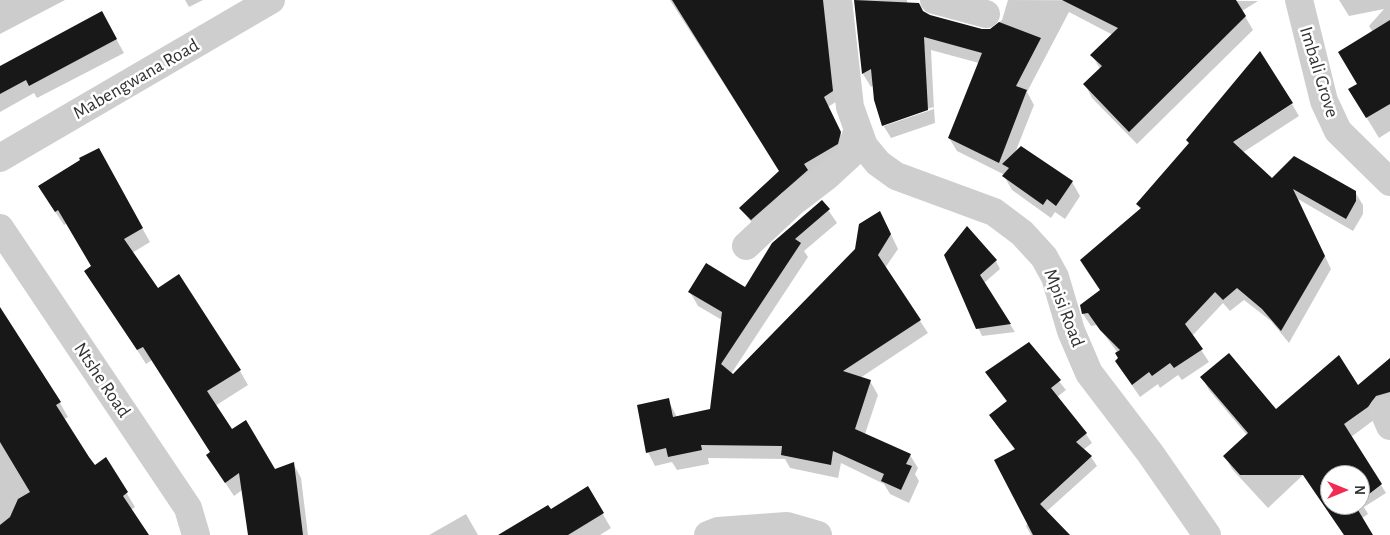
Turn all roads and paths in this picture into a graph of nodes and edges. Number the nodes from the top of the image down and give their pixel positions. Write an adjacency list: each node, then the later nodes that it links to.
1 (272, 0): 7 (street, Mabengwana Road)
2 (838, 0): 6 (street, Mpisi Road)
3 (934, 0): 5 (street)
4 (1299, 0): 8 (street, Imbali Grove)
5 (986, 14)
6 (857, 131): 10 (street); 14 (street, Mpisi Road)
7 (0, 158)
8 (1390, 182)
9 (0, 228): 11 (street, Ntshe Road)
10 (746, 246)
11 (196, 535)
12 (708, 535): 13 (street)
13 (818, 535)
14 (1207, 535)

